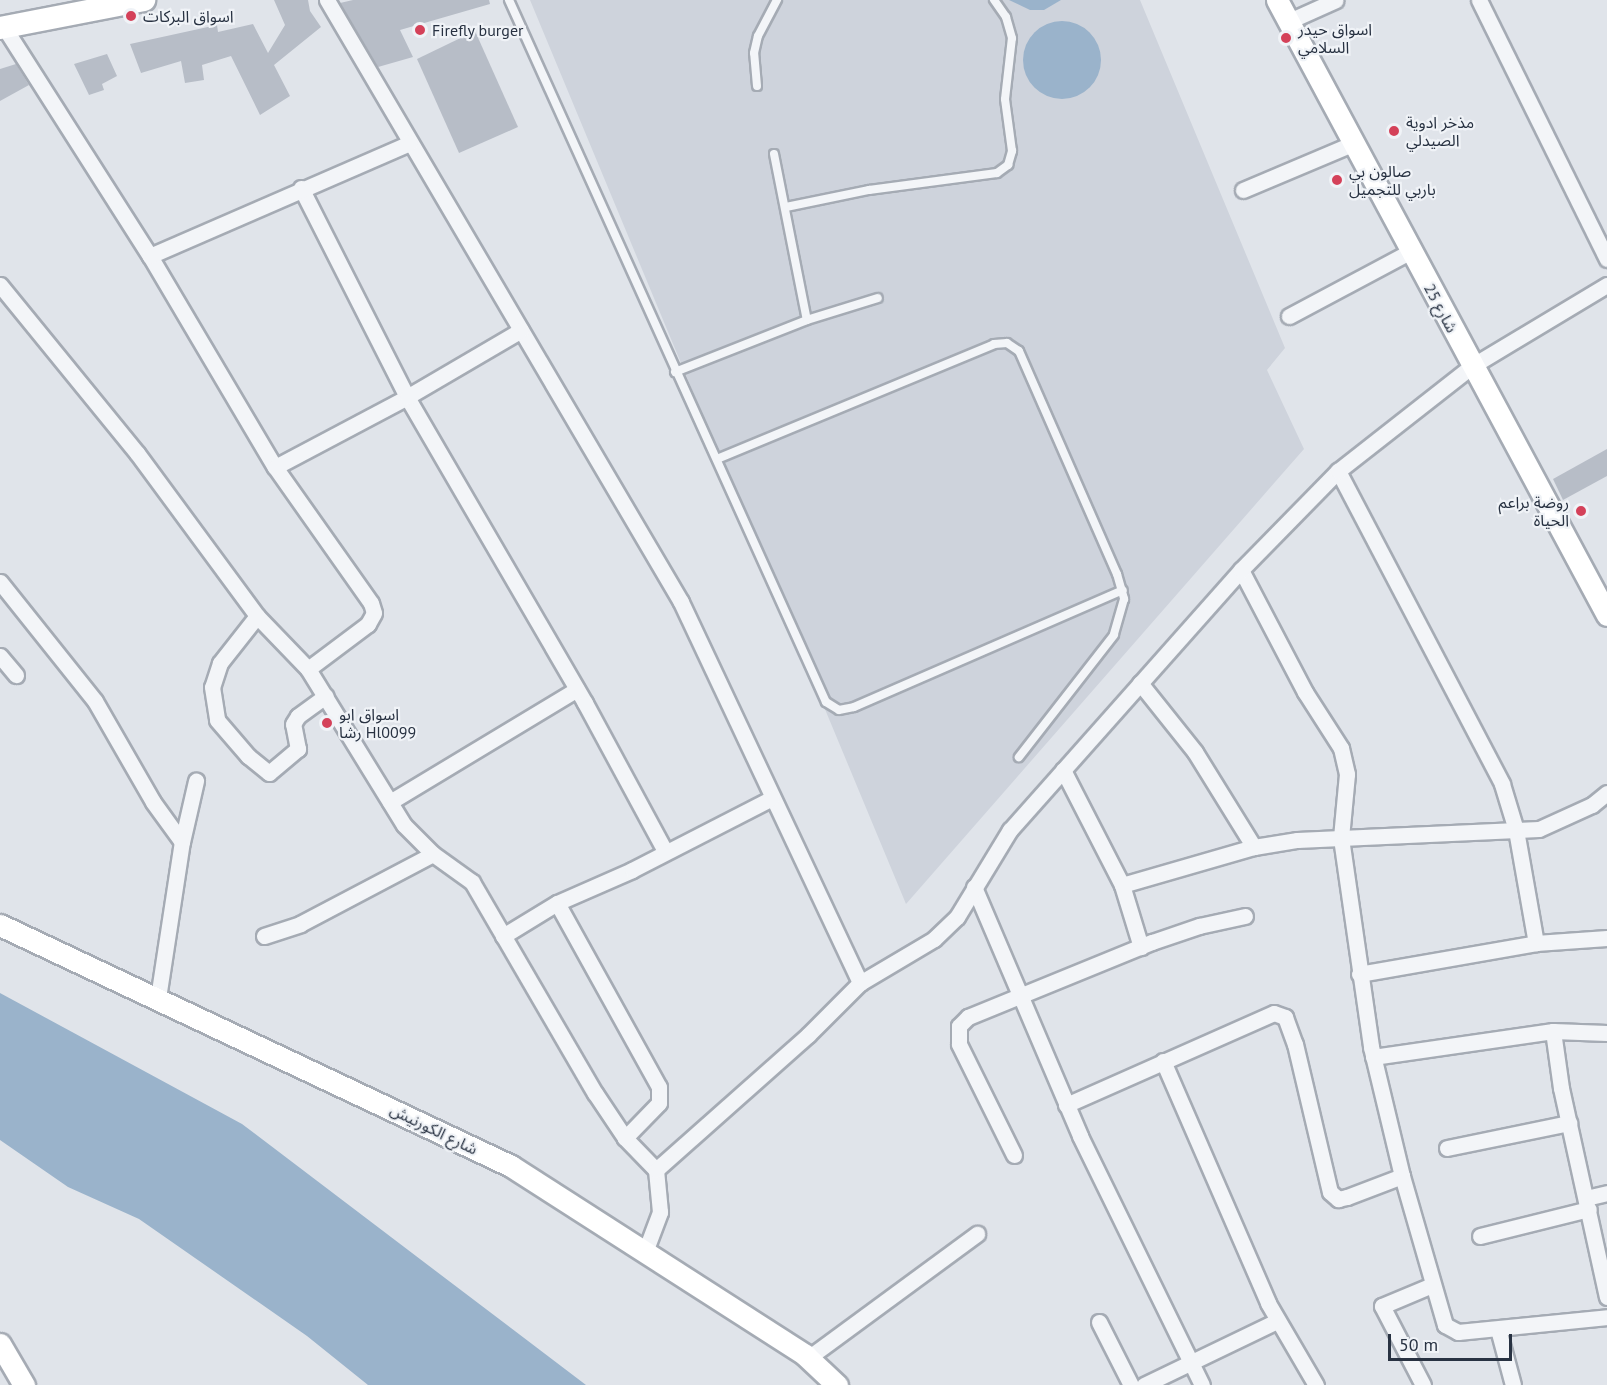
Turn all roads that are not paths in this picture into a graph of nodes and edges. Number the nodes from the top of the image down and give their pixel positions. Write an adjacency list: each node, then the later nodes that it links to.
1 (144, 0): 10 (main road)
2 (327, 0): 12 (street)
3 (509, 0): 28 (lane)
4 (777, 0): 11 (lane)
5 (994, 0): 17 (lane)
6 (1277, 0): 9 (street, شارع 25)
7 (1336, 0): 9 (street)
8 (1479, 0): 20 (street)
9 (1289, 21): 13 (street, شارع 25)
10 (2, 28): 19 (street)
11 (757, 86)
12 (410, 143): 15 (street); 26 (street)
13 (1354, 143): 16 (street); 18 (street, شارع 25)
14 (774, 154): 17 (lane)
15 (301, 188): 19 (street); 29 (street)
16 (1243, 190)
17 (786, 207): 25 (lane)
18 (1411, 251): 24 (street); 27 (street, شارع 25)
19 (150, 256): 31 (street)
20 (1607, 259)
21 (0, 285): 37 (street)
22 (1607, 285): 27 (street)
23 (878, 298): 25 (lane)
24 (1289, 316)
25 (807, 320): 28 (lane)
26 (521, 330): 29 (street); 48 (street)
27 (1472, 366): 32 (street); 36 (street, شارع 25)
28 (675, 372): 30 (lane)
29 (407, 397): 31 (street); 42 (street)
30 (717, 459): 35 (lane); 35 (lane)
31 (275, 467): 39 (street)
32 (1338, 471): 33 (street); 50 (street)
33 (1241, 570): 41 (street); 51 (street)
34 (0, 582): 52 (street)
35 (1123, 590): 44 (lane)
36 (1607, 615)
37 (257, 616): 39 (street); 43 (street)
38 (0, 656): 40 (street)
39 (308, 669): 43 (street)
40 (16, 675)
41 (1140, 683): 45 (street); 53 (street)
42 (577, 689): 49 (street); 54 (street)
43 (326, 696): 49 (street)
44 (1019, 757)
45 (1063, 770): 56 (street); 57 (street)
46 (196, 782): 52 (street)
47 (1607, 793): 50 (street)
48 (772, 798): 54 (street); 67 (street)
49 (390, 802): 55 (street)
50 (1516, 831): 51 (street); 64 (street)
51 (1341, 838): 53 (street); 66 (street)
52 (182, 842): 69 (street)
53 (1254, 847): 56 (street)
54 (665, 851): 58 (street)
55 (433, 854): 61 (street); 62 (street)
56 (1122, 885): 65 (street)
57 (974, 887): 67 (street); 68 (street)
58 (557, 903): 62 (street); 76 (street)
59 (1245, 916): 65 (street)
60 (0, 925): 69 (street, شارع الكورنيش)
61 (264, 936)
62 (503, 936): 76 (street)
63 (1607, 938): 64 (street)
64 (1536, 943): 66 (street)
65 (1141, 947): 68 (street)
66 (1359, 974): 72 (street)
67 (860, 983): 79 (street)
68 (1020, 994): 74 (street); 78 (street)
69 (158, 998): 85 (street, شارع الكورنيش)
70 (1553, 1031): 71 (street); 72 (street); 75 (street)
71 (1607, 1033)
72 (1373, 1057): 80 (street)
73 (1163, 1061): 74 (street); 80 (street); 89 (street)
74 (1066, 1105): 94 (street)
75 (1569, 1123): 77 (street); 82 (street)
76 (625, 1138): 79 (street)
77 (1447, 1148)
78 (1014, 1155)
79 (656, 1170): 85 (street)
80 (1402, 1176): 86 (street)
81 (1607, 1193): 82 (street)
82 (1588, 1204): 84 (street); 87 (street)
83 (977, 1234): 93 (street)
84 (1480, 1236)
85 (645, 1251): 93 (street, شارع الكورنيش)
86 (1432, 1285): 91 (street); 101 (street)
87 (1607, 1297)
88 (1607, 1317): 91 (street)
89 (1277, 1321): 94 (street); 100 (street)
90 (1099, 1322): 97 (street)
91 (1498, 1329): 102 (street)
92 (0, 1344): 95 (street)
93 (808, 1358): 96 (street, شارع الكورنيش)
94 (1189, 1362): 98 (street); 99 (street)
95 (24, 1385)
96 (837, 1385)
97 (1131, 1385)
98 (1144, 1385)
99 (1202, 1385)
100 (1316, 1385)
101 (1423, 1385)
102 (1513, 1385)

